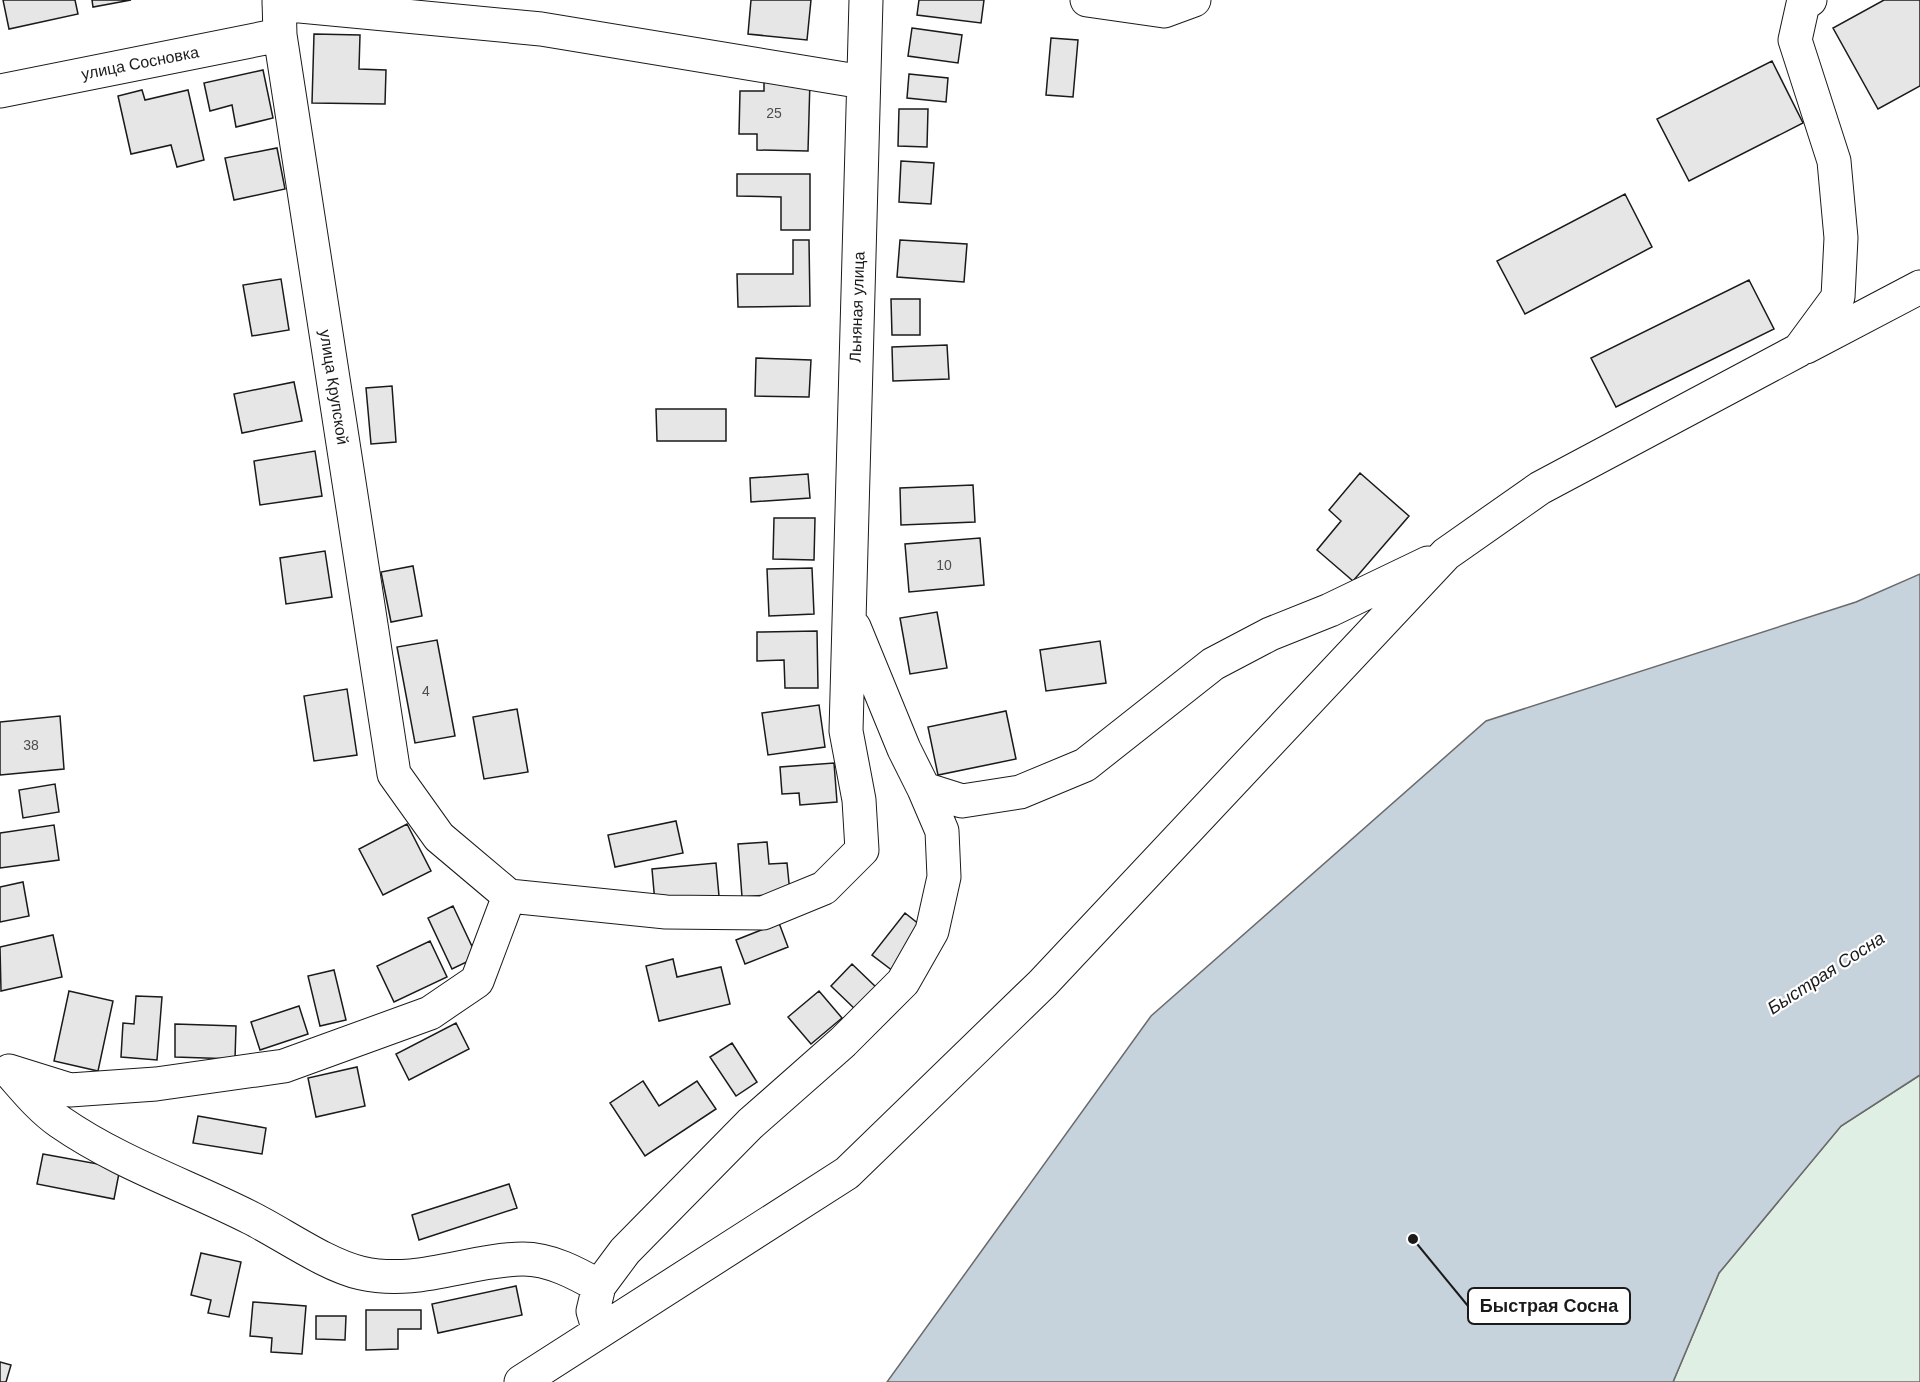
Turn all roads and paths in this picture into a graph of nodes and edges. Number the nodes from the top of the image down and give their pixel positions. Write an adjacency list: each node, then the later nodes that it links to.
1 (866, 0): 6 (street, Льняная улица)
2 (1087, 0): 3 (street)
3 (1194, 0)
4 (1810, 0): 9 (street)
5 (279, 13): 6 (street, улица Сосновка); 7 (street, улица Сосновка); 13 (street, улица Крупской)
6 (863, 82): 11 (street, Льняная улица)
7 (0, 91)
8 (1920, 287): 9 (street)
9 (1799, 350): 10 (street)
10 (1446, 554): 12 (street); 16 (street)
11 (848, 614): 12 (street); 13 (street, Льняная улица)
12 (924, 789): 15 (street)
13 (509, 896): 14 (street)
14 (4, 1065): 15 (street)
15 (599, 1286): 16 (street)
16 (599, 1331): 17 (street)
17 (522, 1382)

